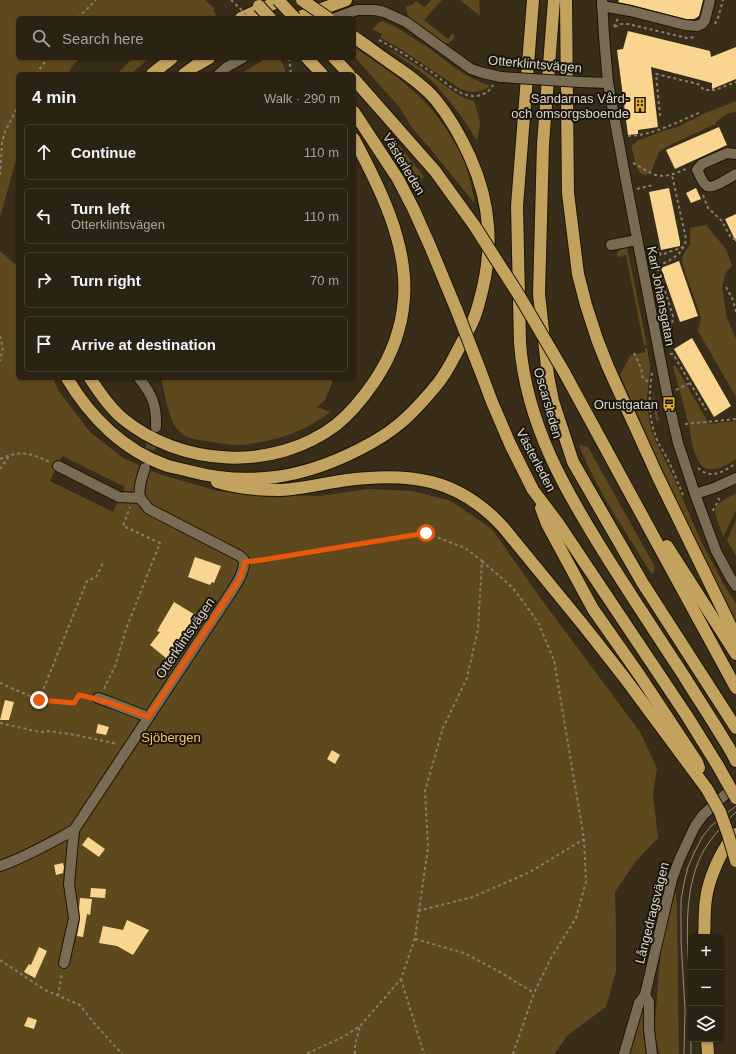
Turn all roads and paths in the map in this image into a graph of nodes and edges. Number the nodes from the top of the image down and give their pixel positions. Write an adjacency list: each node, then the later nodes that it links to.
1 (96, 0): 13 (path)
2 (231, 0): 15 (path, bridge)
3 (278, 0): 17 (highway, bridge)
4 (282, 0): 14 (highway)
5 (302, 0): 19 (highway, bridge)
6 (346, 0): 18 (highway)
7 (533, 0): 109 (highway, Oscarsleden)
8 (554, 0): 107 (highway, Oscarsleden)
9 (566, 0): 99 (highway)
10 (710, 0): 12 (street)
11 (256, 3): 16 (highway, bridge)
12 (602, 3): 42 (street, Karl Johansgatan)
13 (80, 16)
14 (246, 16)
15 (248, 16)
16 (267, 16)
17 (294, 16)
18 (302, 16)
19 (325, 16)
20 (340, 16): 39 (street, Otterklintsvägen)
21 (375, 38): 39 (path)
22 (358, 39): 87 (highway)
23 (46, 60): 31 (path)
24 (170, 60): 32 (highway)
25 (206, 60): 33 (highway)
26 (239, 60): 34 (street)
27 (292, 60): 35 (path)
28 (293, 60): 36 (highway)
29 (309, 60): 37 (highway)
30 (337, 60): 38 (highway)
31 (38, 72)
32 (154, 72)
33 (187, 72)
34 (221, 72)
35 (291, 72)
36 (308, 72)
37 (320, 72)
38 (347, 72)
39 (497, 80): 42 (street, Otterklintsvägen, bridge)
40 (356, 81): 81 (highway, Västerleden, bridge)
41 (736, 82): 46 (path)
42 (608, 83): 60 (street, Karl Johansgatan)
43 (16, 110): 50 (path)
44 (701, 112): 47 (path)
45 (356, 115): 91 (highway, Västerleden, bridge)
46 (660, 116)
47 (625, 137)
48 (356, 143): 72 (highway)
49 (736, 154): 52 (street)
50 (0, 156): 54 (path)
51 (634, 163): 55 (path)
52 (697, 170): 55 (path); 57 (street)
53 (736, 174): 57 (street)
54 (0, 175)
55 (672, 175): 62 (path)
56 (653, 185): 58 (path)
57 (707, 186): 59 (path)
58 (635, 189)
59 (736, 239)
60 (637, 240): 61 (street); 92 (street, Karl Johansgatan)
61 (611, 245)
62 (684, 246): 63 (path); 66 (path)
63 (646, 252)
64 (726, 287): 65 (path)
65 (736, 312)
66 (663, 334)
67 (0, 336): 70 (path)
68 (634, 352): 74 (path)
69 (670, 354): 75 (path)
70 (0, 361)
71 (68, 380): 87 (highway)
72 (91, 380)
73 (141, 380): 80 (street)
74 (650, 383)
75 (690, 383): 76 (path); 77 (path)
76 (675, 391)
77 (706, 410)
78 (736, 419): 79 (path)
79 (683, 424)
80 (156, 427)
81 (606, 451): 100 (highway); 102 (highway)
82 (10, 454): 83 (path); 84 (path); 86 (path)
83 (0, 459)
84 (58, 466): 93 (street)
85 (145, 468): 93 (street)
86 (0, 469)
87 (202, 474): 111 (highway)
88 (709, 474): 90 (path)
89 (736, 478): 90 (street)
90 (714, 488): 92 (street); 94 (path)
91 (533, 490): 111 (highway); 112 (highway, Västerleden, bridge)
92 (695, 494): 98 (street, Karl Johansgatan)
93 (136, 498): 97 (street); 103 (path)
94 (713, 513)
95 (104, 561): 104 (path)
96 (482, 561): 97 (path); 115 (path); 118 (path)
97 (244, 562): 105 (street, Otterklintsvägen)
98 (736, 586)
99 (736, 637)
100 (736, 654)
101 (1, 683): 104 (path)
102 (736, 688)
103 (98, 698): 104 (path); 105 (street)
104 (39, 700)
105 (148, 717): 108 (street, Otterklintsvägen)
106 (0, 723): 108 (path)
107 (736, 728)
108 (130, 746): 113 (street, Otterklintsvägen)
109 (734, 758)
110 (736, 788): 125 (street, Långedragsvägen)
111 (707, 789): 116 (highway, bridge)
112 (736, 798)
113 (74, 830): 117 (street); 122 (street)
114 (736, 834): 119 (highway)
115 (584, 839): 118 (path); 124 (path)
116 (736, 861)
117 (0, 866)
118 (418, 911): 120 (path)
119 (704, 934)
120 (415, 938): 123 (path); 124 (path)
121 (0, 960): 126 (path)
122 (64, 963): 126 (path)
123 (401, 979): 127 (path); 132 (path)
124 (534, 992): 133 (path)
125 (645, 995): 134 (street, Långedragsvägen); 135 (street, Långedragsvägen)
126 (58, 996): 129 (path)
127 (360, 1026): 130 (path); 131 (path)
128 (707, 1042): 136 (highway)
129 (122, 1054)
130 (306, 1054)
131 (355, 1054)
132 (424, 1054)
133 (513, 1054)
134 (624, 1054)
135 (652, 1054)
136 (708, 1054)

